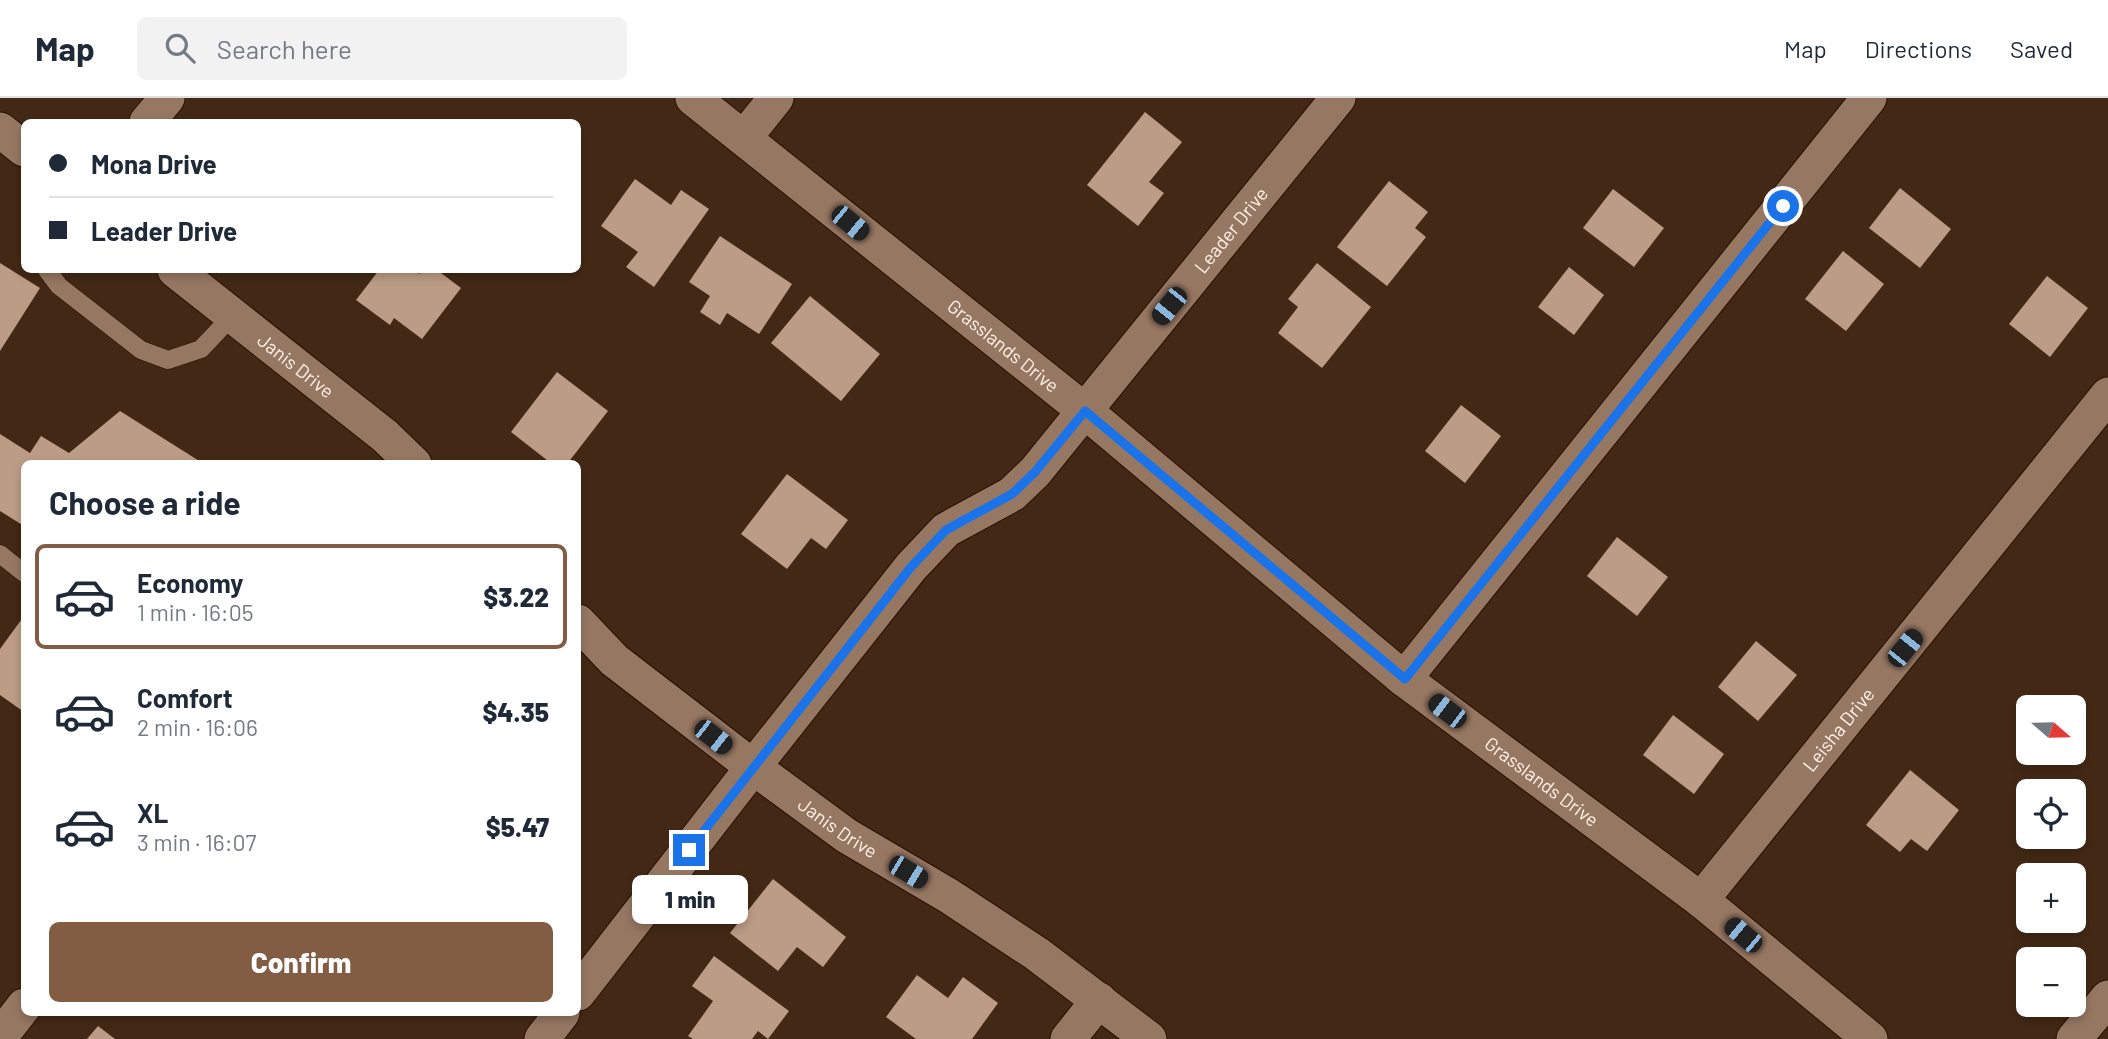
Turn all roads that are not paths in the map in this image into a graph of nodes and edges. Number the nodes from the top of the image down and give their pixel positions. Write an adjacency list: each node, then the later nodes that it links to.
1 (167, 98): 6 (street)
2 (693, 98): 8 (street, Grasslands Drive)
3 (776, 98): 8 (street)
4 (1338, 98): 14 (street, Leader Drive)
5 (1869, 98): 19 (street)
6 (150, 119)
7 (0, 130): 9 (street)
8 (744, 138): 14 (street, Grasslands Drive)
9 (21, 147)
10 (49, 273): 12 (lane)
11 (180, 273): 12 (street, Janis Drive)
12 (233, 315): 15 (street, Janis Drive)
13 (2108, 395): 21 (street, Leisha Drive)
14 (1085, 411): 19 (street, Grasslands Drive); 20 (street, Leader Drive)
15 (410, 460)
16 (0, 554): 17 (lane)
17 (21, 571)
18 (581, 625): 20 (street, Janis Drive)
19 (1405, 679): 21 (street, Grasslands Drive)
20 (752, 767): 22 (street, Leader Drive); 24 (street, Janis Drive)
21 (1701, 900): 31 (street, Grasslands Drive)
22 (581, 989)
23 (2108, 998): 32 (street)
24 (1099, 1000): 29 (street); 30 (street, Janis Drive)
25 (21, 1010): 27 (street)
26 (560, 1016): 28 (street)
27 (0, 1037)
28 (542, 1039)
29 (1068, 1039)
30 (1149, 1039)
31 (1870, 1039)
32 (2074, 1039)

